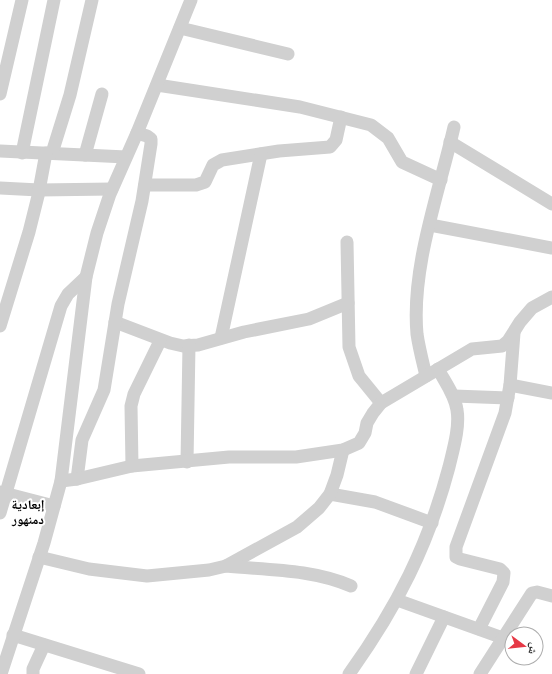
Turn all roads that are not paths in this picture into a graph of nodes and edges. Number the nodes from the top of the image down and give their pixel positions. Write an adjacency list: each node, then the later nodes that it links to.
1 (22, 0): 8 (street)
2 (54, 0): 15 (street)
3 (92, 0): 16 (street)
4 (191, 0): 5 (street)
5 (180, 28): 6 (street); 7 (street)
6 (288, 54)
7 (157, 85): 10 (street); 12 (street)
8 (0, 94)
9 (102, 94): 18 (street)
10 (341, 116): 17 (street); 20 (street)
11 (454, 128): 13 (street)
12 (137, 133): 19 (street); 21 (street)
13 (450, 142): 20 (street); 25 (street)
14 (0, 151): 15 (street)
15 (22, 153): 16 (street)
16 (49, 153): 18 (street); 24 (street)
17 (261, 154): 21 (street); 36 (street)
18 (85, 155): 19 (street)
19 (126, 157): 23 (street)
20 (441, 180): 26 (street)
21 (145, 185): 33 (street)
22 (0, 188): 24 (street)
23 (112, 189): 24 (street); 29 (street)
24 (40, 190): 30 (street)
25 (552, 204)
26 (430, 225): 28 (street); 40 (street)
27 (347, 242): 32 (street)
28 (552, 248)
29 (86, 277): 50 (street); 51 (street)
30 (5, 293): 34 (street)
31 (552, 297): 35 (street)
32 (348, 303): 36 (street); 45 (street)
33 (115, 322): 37 (street); 49 (street)
34 (0, 326)
35 (514, 331): 39 (street); 41 (street)
36 (221, 338): 38 (street)
37 (160, 341): 38 (street); 48 (street)
38 (189, 345): 47 (street)
39 (438, 369): 40 (street); 43 (street)
40 (426, 376): 45 (street)
41 (510, 385): 42 (street); 44 (street)
42 (552, 393)
43 (454, 396): 44 (street); 55 (street)
44 (508, 398): 62 (street)
45 (380, 403): 46 (street)
46 (343, 450): 47 (street); 52 (street)
47 (187, 462): 48 (street)
48 (132, 466): 49 (street)
49 (77, 479): 50 (street)
50 (61, 481): 53 (street)
51 (3, 492): 53 (street); 54 (street)
52 (330, 494): 55 (street); 57 (street)
53 (54, 506): 56 (street)
54 (0, 513)
55 (432, 523): 60 (street)
56 (39, 557): 57 (street); 63 (street)
57 (226, 566): 58 (street)
58 (351, 586)
59 (552, 596): 64 (street)
60 (397, 600): 61 (street); 69 (street)
61 (444, 617): 62 (street); 70 (street)
62 (479, 629): 64 (street)
63 (14, 635): 65 (street); 66 (street)
64 (503, 638): 71 (street)
65 (44, 645): 67 (street); 68 (street)
66 (1, 674)
67 (33, 674)
68 (139, 674)
69 (349, 674)
70 (416, 674)
71 (480, 674)

